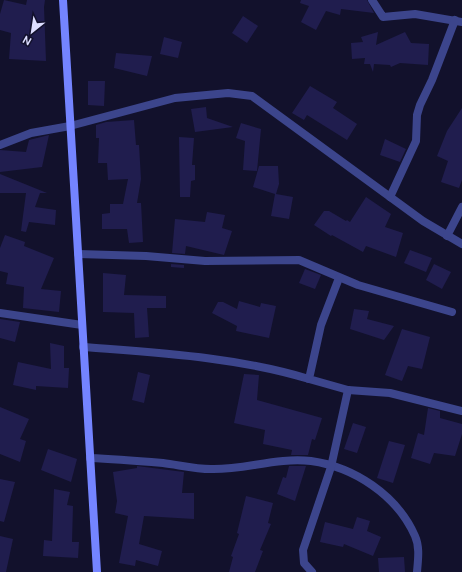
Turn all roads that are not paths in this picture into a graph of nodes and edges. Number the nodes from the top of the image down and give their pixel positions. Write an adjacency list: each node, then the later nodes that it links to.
1 (63, 0): 4 (street)
2 (372, 0): 3 (street)
3 (459, 21): 6 (street)
4 (70, 126): 5 (street); 6 (street); 10 (street)
5 (0, 145)
6 (390, 197): 8 (street)
7 (462, 207): 8 (street)
8 (447, 236): 9 (street)
9 (462, 244)
10 (78, 254): 11 (street); 14 (street)
11 (339, 278): 12 (street); 16 (street)
12 (452, 312)
13 (0, 313): 14 (street)
14 (82, 325): 15 (street)
15 (84, 347): 16 (street); 19 (street)
16 (309, 379): 17 (street)
17 (348, 390): 18 (street); 20 (street)
18 (462, 411)
19 (90, 458): 20 (street); 21 (street)
20 (331, 467): 22 (street); 23 (street)
21 (97, 572)
22 (312, 572)
23 (417, 572)

